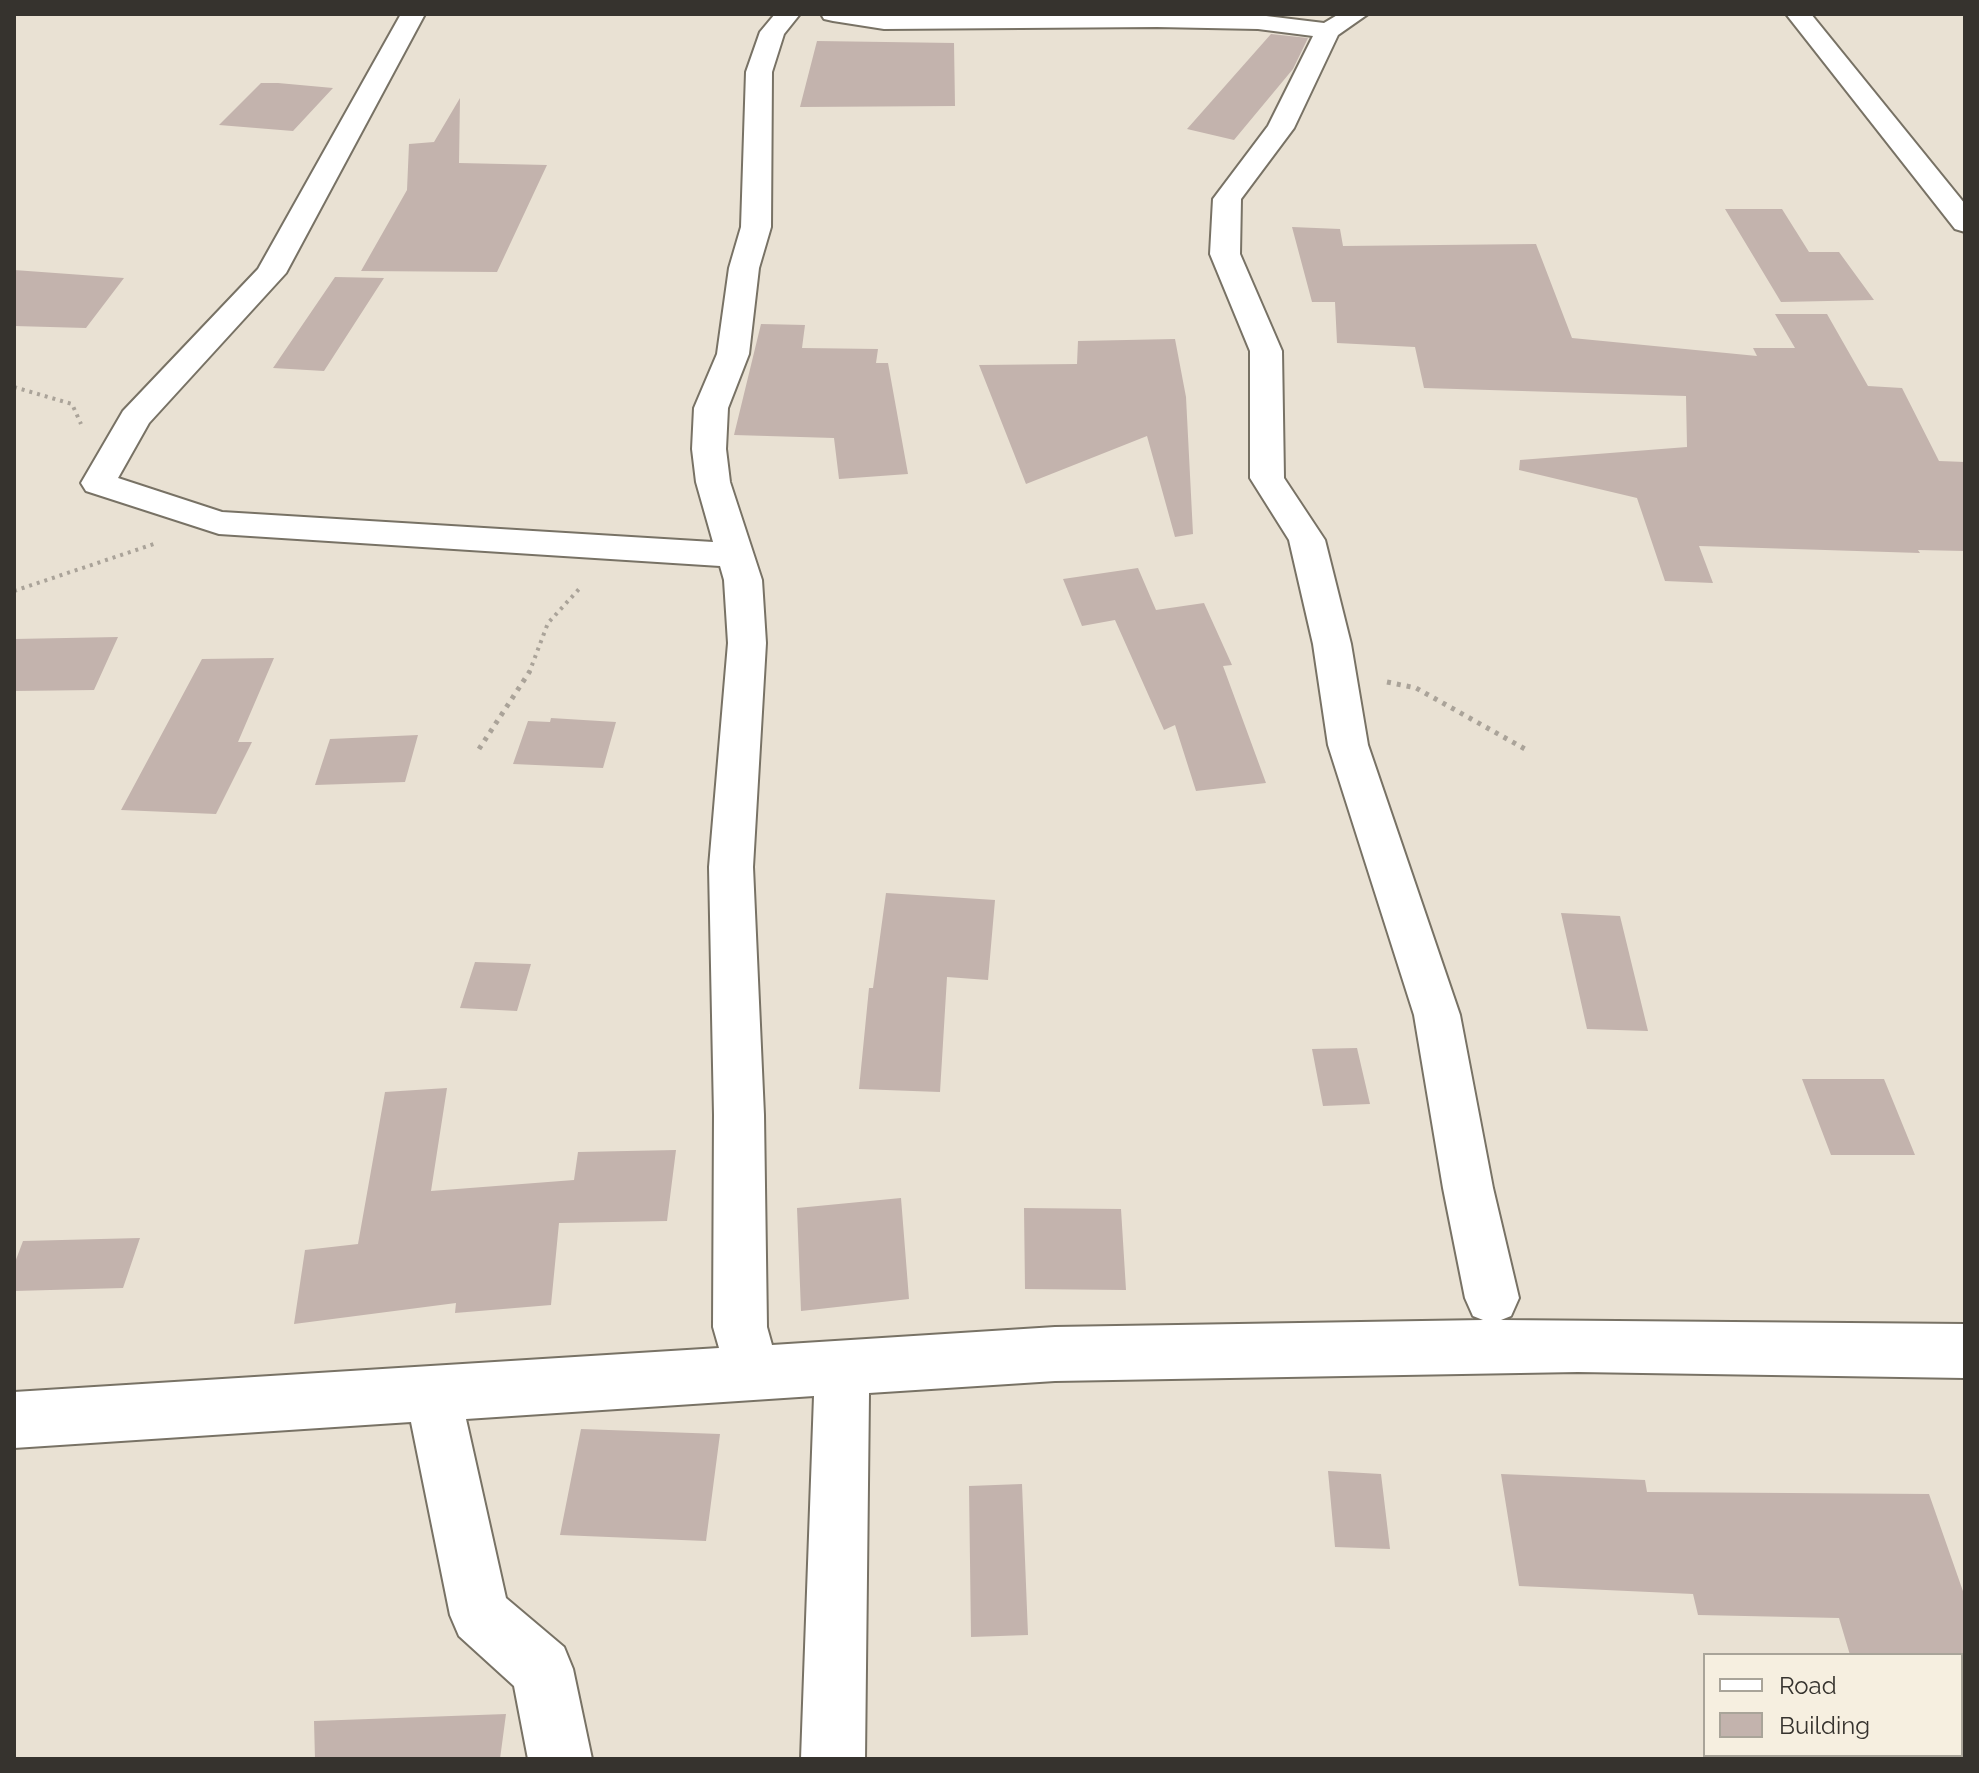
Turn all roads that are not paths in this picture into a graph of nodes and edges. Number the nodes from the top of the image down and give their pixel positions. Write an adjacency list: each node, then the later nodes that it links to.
1 (413, 14): 7 (street)
2 (788, 14): 7 (street)
3 (833, 14): 5 (street)
4 (1798, 14): 6 (street)
5 (1342, 22): 8 (street)
6 (1965, 223)
7 (736, 555): 9 (street)
8 (1492, 1298)
9 (745, 1345)
10 (1965, 1351): 11 (street)
11 (842, 1368): 12 (street); 15 (street)
12 (433, 1394): 13 (street); 14 (street)
13 (14, 1420)
14 (560, 1759)
15 (833, 1759)

